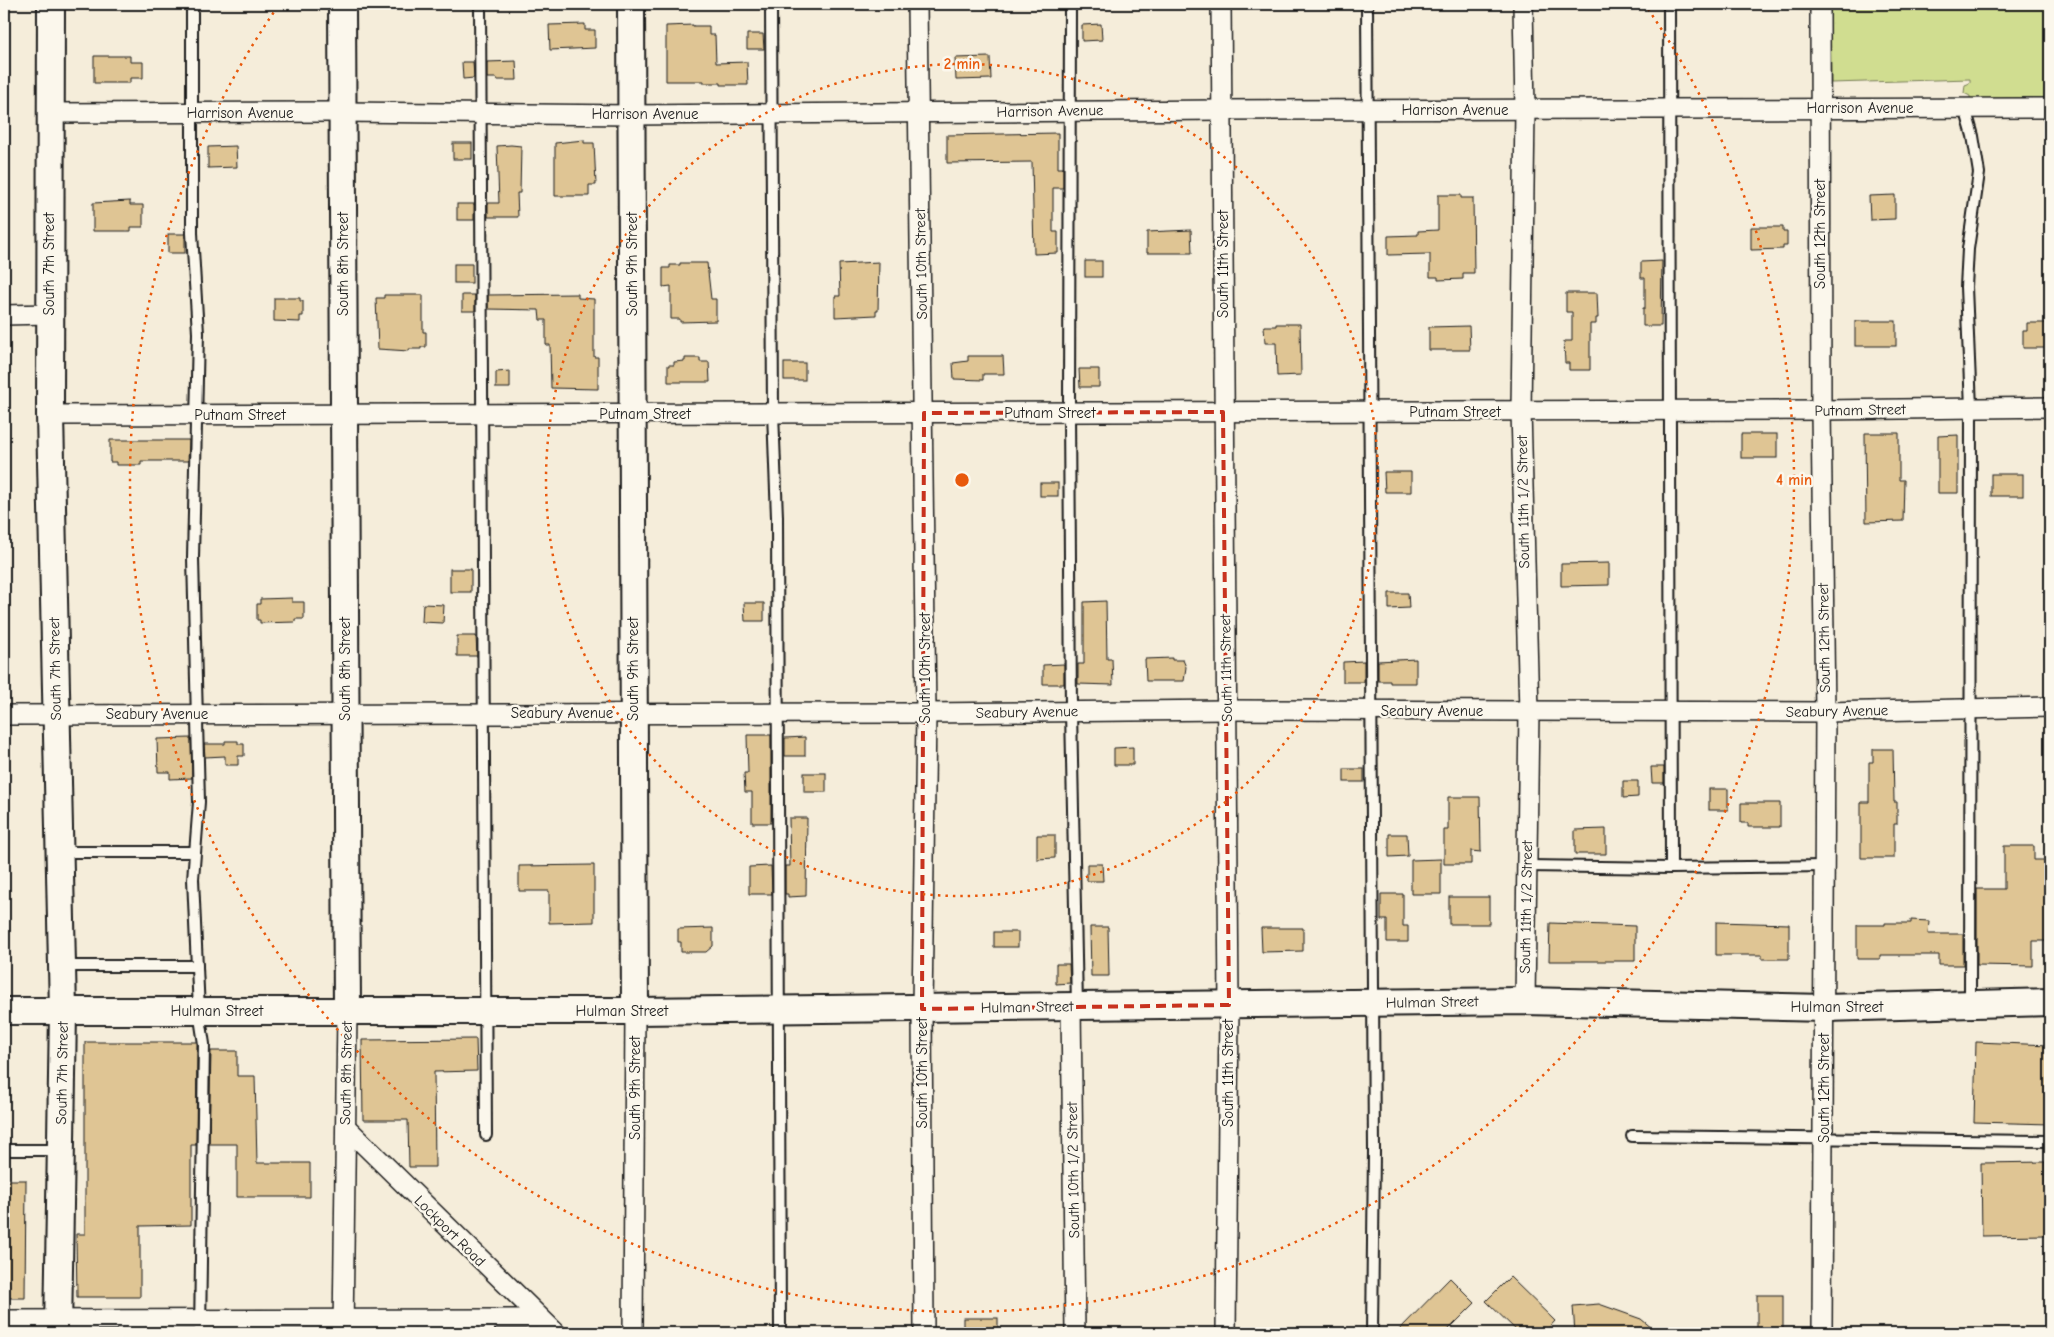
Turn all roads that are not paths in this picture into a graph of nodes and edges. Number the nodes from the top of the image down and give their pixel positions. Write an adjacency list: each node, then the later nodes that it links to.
1 (51, 4): 26 (street, South 7th Street)
2 (192, 4): 23 (lane)
3 (342, 4): 22 (street, South 8th Street)
4 (480, 4): 24 (lane)
5 (631, 4): 28 (street, South 9th Street)
6 (771, 4): 27 (lane)
7 (918, 4): 25 (street, South 10th Street)
8 (1070, 4): 21 (lane)
9 (1221, 4): 18 (street, South 11th Street)
10 (1368, 4): 19 (lane)
11 (1523, 4): 20 (street, South 11th 1/2 Street)
12 (1669, 4): 17 (lane)
13 (1820, 4): 14 (street, South 12th Street)
14 (1819, 108): 15 (street, Harrison Avenue); 17 (street, Harrison Avenue); 33 (street, South 12th Street)
15 (1965, 108): 16 (street, Harrison Avenue); 32 (lane)
16 (2050, 108)
17 (1670, 109): 20 (street, Harrison Avenue); 35 (lane)
18 (1223, 110): 19 (street, Harrison Avenue); 21 (street, Harrison Avenue); 37 (street, South 11th Street)
19 (1369, 110): 20 (street, Harrison Avenue); 38 (lane)
20 (1525, 110): 34 (street, South 11th 1/2 Street)
21 (1070, 111): 25 (street, Harrison Avenue); 36 (lane)
22 (342, 112): 23 (street, Harrison Avenue); 24 (street, Harrison Avenue); 41 (street, South 8th Street)
23 (191, 113): 26 (street, Harrison Avenue); 45 (lane)
24 (481, 113): 28 (street, Harrison Avenue); 42 (lane)
25 (918, 113): 27 (street, Harrison Avenue); 40 (street, South 10th Street)
26 (50, 114): 29 (street, South 7th Street)
27 (772, 114): 28 (street, Harrison Avenue); 39 (lane)
28 (632, 115): 43 (street, South 9th Street)
29 (49, 314): 30 (street); 44 (street, South 7th Street)
30 (4, 315)
31 (2050, 407): 32 (street, Putnam Street)
32 (1971, 408): 33 (street, Putnam Street); 47 (lane)
33 (1821, 410): 35 (street, Putnam Street); 53 (street, South 12th Street)
34 (1521, 411): 35 (street, Putnam Street); 38 (street, Putnam Street); 51 (street, South 11th 1/2 Street)
35 (1671, 411): 52 (lane)
36 (1069, 412): 37 (street, Putnam Street); 40 (street, Putnam Street); 49 (lane)
37 (1223, 412): 38 (street, Putnam Street); 48 (street, South 11th Street)
38 (1370, 412): 50 (lane)
39 (773, 413): 40 (street, Putnam Street); 43 (street, Putnam Street); 54 (lane)
40 (924, 413): 55 (street, South 10th Street)
41 (344, 414): 42 (street, Putnam Street); 45 (street, Putnam Street); 57 (street, South 8th Street)
42 (482, 414): 43 (street, Putnam Street); 58 (lane)
43 (632, 414): 59 (street, South 9th Street)
44 (50, 415): 45 (street, Putnam Street); 61 (street, South 7th Street)
45 (196, 415): 56 (lane)
46 (2050, 707): 47 (street, Seabury Avenue)
47 (1970, 709): 53 (street, Seabury Avenue); 72 (lane)
48 (1227, 710): 49 (street, Seabury Avenue); 50 (street, Seabury Avenue); 73 (street, South 11th Street)
49 (1071, 711): 55 (street, Seabury Avenue); 74 (lane)
50 (1372, 711): 51 (street, Seabury Avenue); 71 (lane)
51 (1529, 712): 52 (street, Seabury Avenue); 64 (street, South 11th 1/2 Street)
52 (1671, 712): 53 (street, Seabury Avenue); 66 (lane)
53 (1825, 712): 65 (street, South 12th Street)
54 (776, 713): 55 (street, Seabury Avenue); 59 (street, Seabury Avenue); 77 (lane)
55 (926, 713): 76 (street, South 10th Street)
56 (196, 714): 57 (street, Seabury Avenue); 61 (street, Seabury Avenue); 63 (lane)
57 (346, 714): 58 (street, Seabury Avenue); 81 (street, South 8th Street)
58 (484, 714): 59 (street, Seabury Avenue); 82 (lane)
59 (633, 714): 83 (street, South 9th Street)
60 (4, 715): 61 (street, Seabury Avenue)
61 (56, 715): 62 (street, South 7th Street)
62 (58, 852): 63 (lane); 67 (street, South 7th Street)
63 (195, 852): 68 (lane)
64 (1527, 866): 66 (lane); 69 (street, South 11th 1/2 Street)
65 (1825, 866): 66 (lane); 75 (street, South 12th Street)
66 (1671, 868)
67 (62, 966): 68 (lane); 79 (street, South 7th Street)
68 (197, 966): 80 (lane)
69 (1525, 1001): 71 (street, Hulman Street); 75 (street, Hulman Street)
70 (2050, 1002): 72 (street, Hulman Street)
71 (1372, 1003): 73 (street, Hulman Street); 103 (lane)
72 (1970, 1004): 75 (street, Hulman Street)
73 (1229, 1005): 74 (street, Hulman Street); 102 (street, South 11th Street)
74 (1074, 1007): 76 (street, Hulman Street); 101 (street, South 10th 1/2 Street)
75 (1825, 1008): 87 (street, South 12th Street)
76 (922, 1009): 77 (street, Hulman Street); 100 (street, South 10th Street)
77 (777, 1010): 83 (street, Hulman Street); 99 (lane)
78 (4, 1011): 79 (street, Hulman Street)
79 (62, 1011): 80 (street, Hulman Street); 90 (street, South 7th Street)
80 (198, 1011): 81 (street, Hulman Street); 93 (lane)
81 (347, 1011): 82 (street, Hulman Street); 84 (street, South 8th Street)
82 (485, 1011): 83 (street, Hulman Street); 85 (lane)
83 (635, 1011): 98 (street, South 9th Street)
84 (346, 1127): 91 (street, Lockport Road); 94 (street, South 8th Street)
85 (486, 1134)
86 (1632, 1136): 87 (lane)
87 (1824, 1139): 88 (lane); 104 (street, South 12th Street)
88 (2050, 1141)
89 (4, 1150): 90 (lane)
90 (60, 1150): 96 (street, South 7th Street)
91 (540, 1319): 95 (street); 97 (street, Lockport Road)
92 (4, 1320): 96 (street)
93 (201, 1326): 94 (street); 96 (street)
94 (343, 1326): 95 (street)
95 (489, 1326)
96 (58, 1327)
97 (556, 1333)
98 (633, 1333)
99 (780, 1333)
100 (924, 1333)
101 (1075, 1333)
102 (1226, 1333)
103 (1372, 1333)
104 (1822, 1333)

